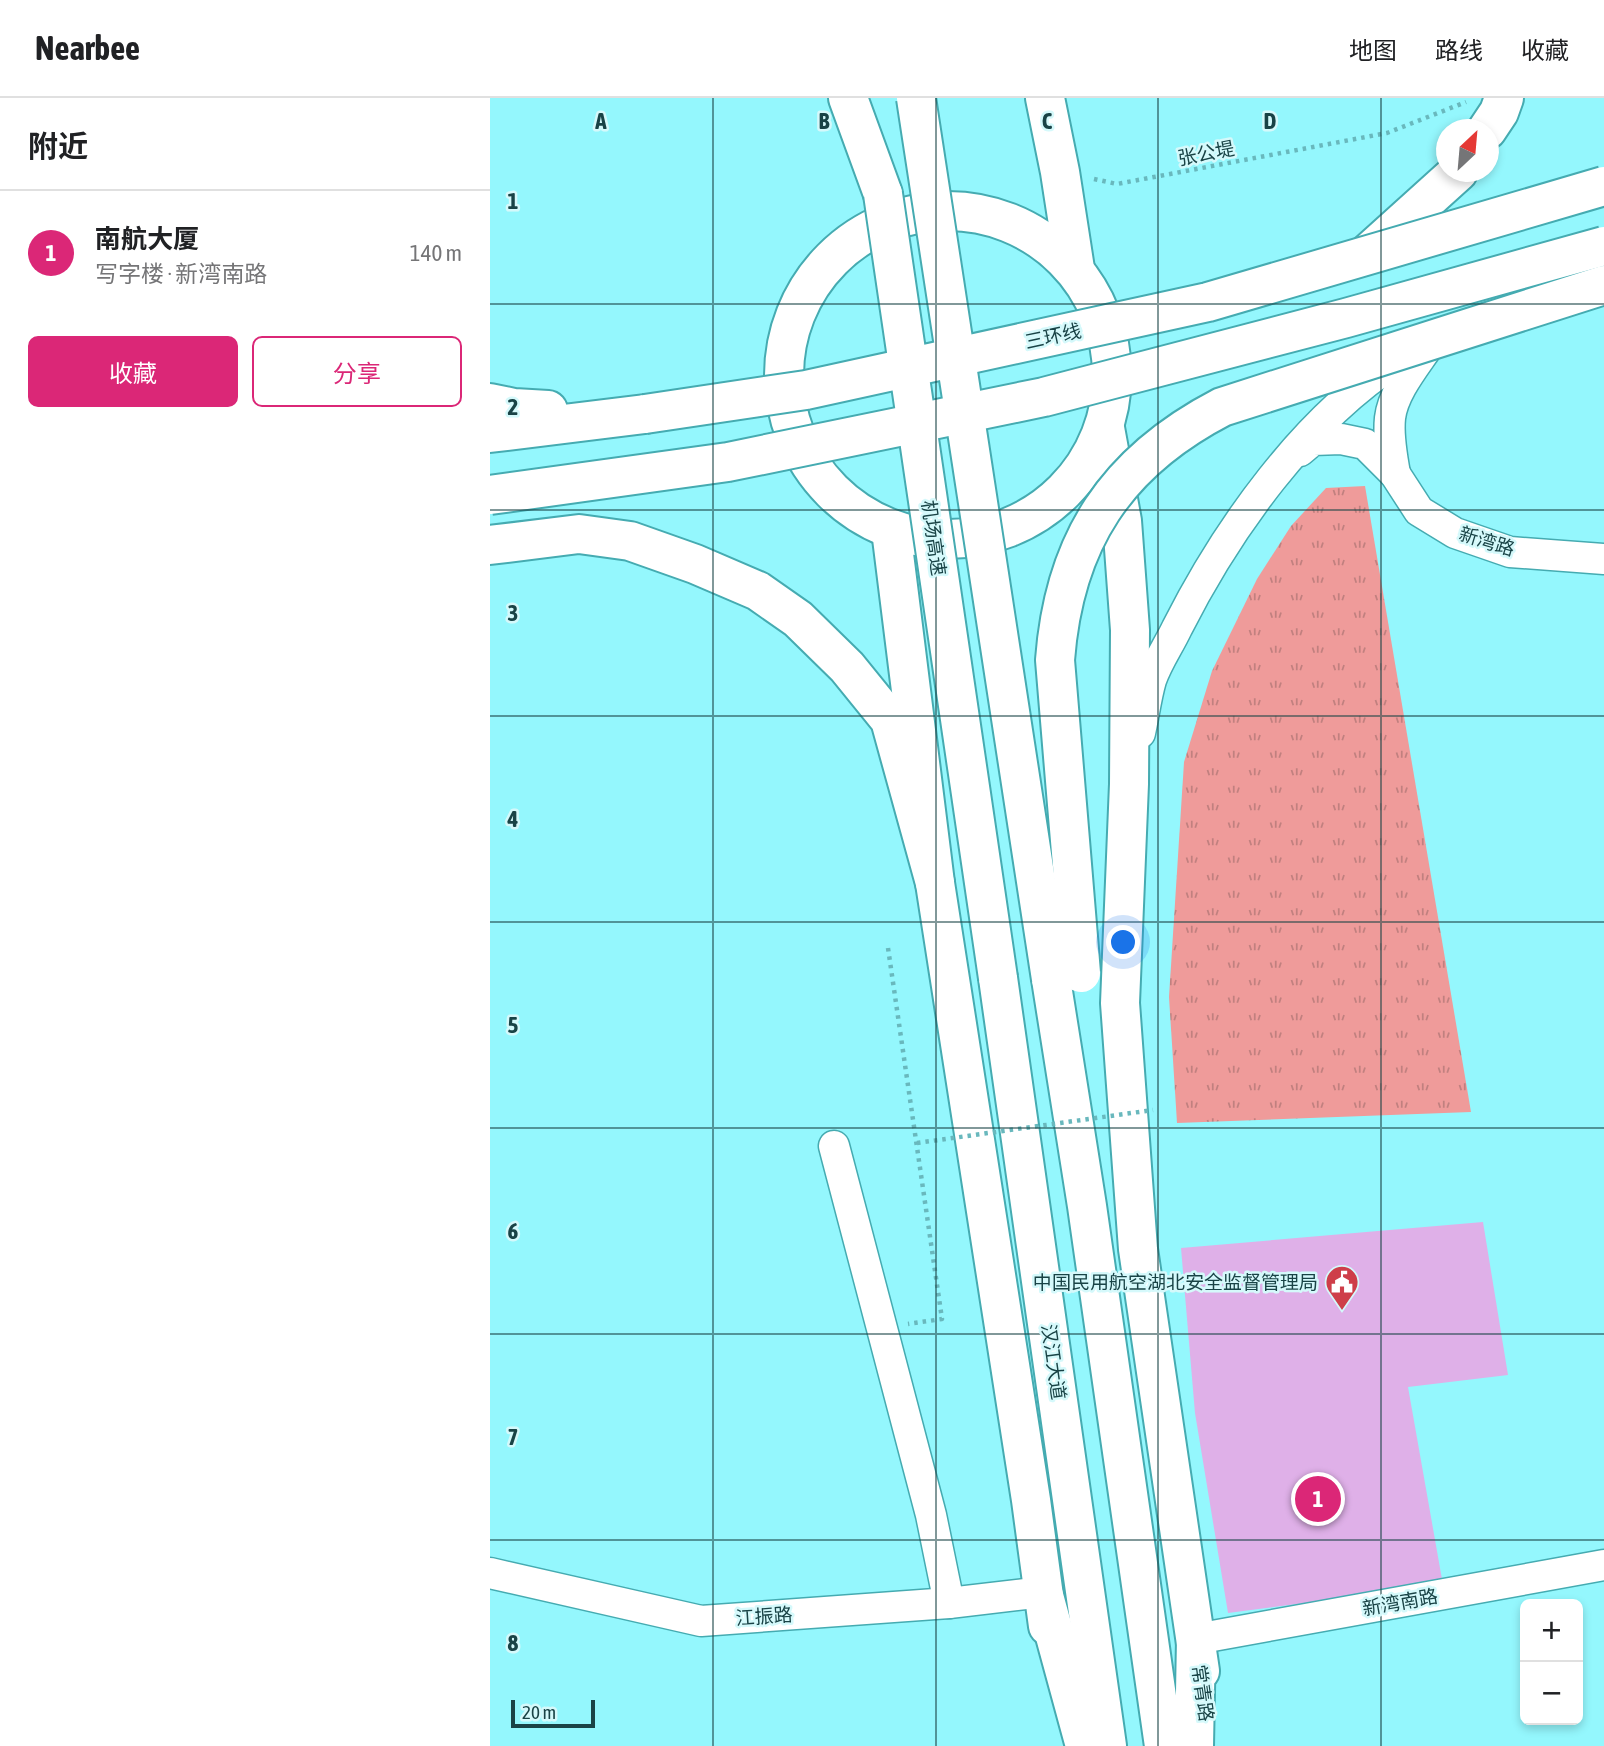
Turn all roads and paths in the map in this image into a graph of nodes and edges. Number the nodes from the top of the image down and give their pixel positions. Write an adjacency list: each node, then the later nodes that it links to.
1 (848, 98): 13 (main road)
2 (872, 98): 13 (main road, 机场高速)
3 (916, 98): 9 (main road, bridge)
4 (934, 98): 9 (main road)
5 (1045, 98): 10 (main road)
6 (1476, 98): 10 (path, 张公堤)
7 (1504, 98): 8 (main road)
8 (1494, 119)
9 (929, 170): 36 (main road, bridge)
10 (1060, 172): 15 (main road); 20 (main road)
11 (1447, 182): 17 (main road)
12 (1604, 186): 17 (main road, 三环线, bridge)
13 (883, 194): 37 (main road, 机场高速, bridge)
14 (1604, 227): 18 (main road, bridge)
15 (1035, 234): 20 (main road); 30 (main road)
16 (1604, 246): 18 (main road, bridge)
17 (1366, 255): 24 (main road, 三环线, bridge)
18 (1552, 261): 29 (main road, bridge)
19 (1604, 267): 22 (street)
20 (1075, 269): 25 (main road)
21 (1604, 285): 36 (main road, bridge)
22 (1433, 337): 27 (street); 28 (street)
23 (490, 403): 24 (main road)
24 (645, 414): 26 (main road, 三环线)
25 (1105, 428): 30 (main road); 33 (main road)
26 (490, 433)
27 (1283, 464): 28 (street); 33 (street)
28 (1395, 474): 32 (street, 新湾路)
29 (490, 495)
30 (891, 530): 34 (main road)
31 (490, 545): 34 (main road)
32 (1604, 559)
33 (1129, 784): 46 (main road)
34 (935, 883): 44 (main road)
35 (888, 948): 39 (path)
36 (1066, 976): 50 (main road)
37 (998, 978): 49 (main road, 汉江大道)
38 (1153, 1110): 39 (path, bridge)
39 (917, 1143): 41 (path)
40 (834, 1146): 41 (street)
41 (882, 1328): 45 (street)
42 (1604, 1565): 46 (street, 新湾南路)
43 (490, 1573): 45 (street, 江振路)
44 (1042, 1592): 45 (street, 江振路); 47 (main road); 48 (main road)
45 (949, 1603)
46 (1196, 1639): 51 (main road); 52 (main road, 常青路)
47 (1066, 1746)
48 (1085, 1746)
49 (1107, 1746)
50 (1164, 1746)
51 (1194, 1746)
52 (1211, 1746)

